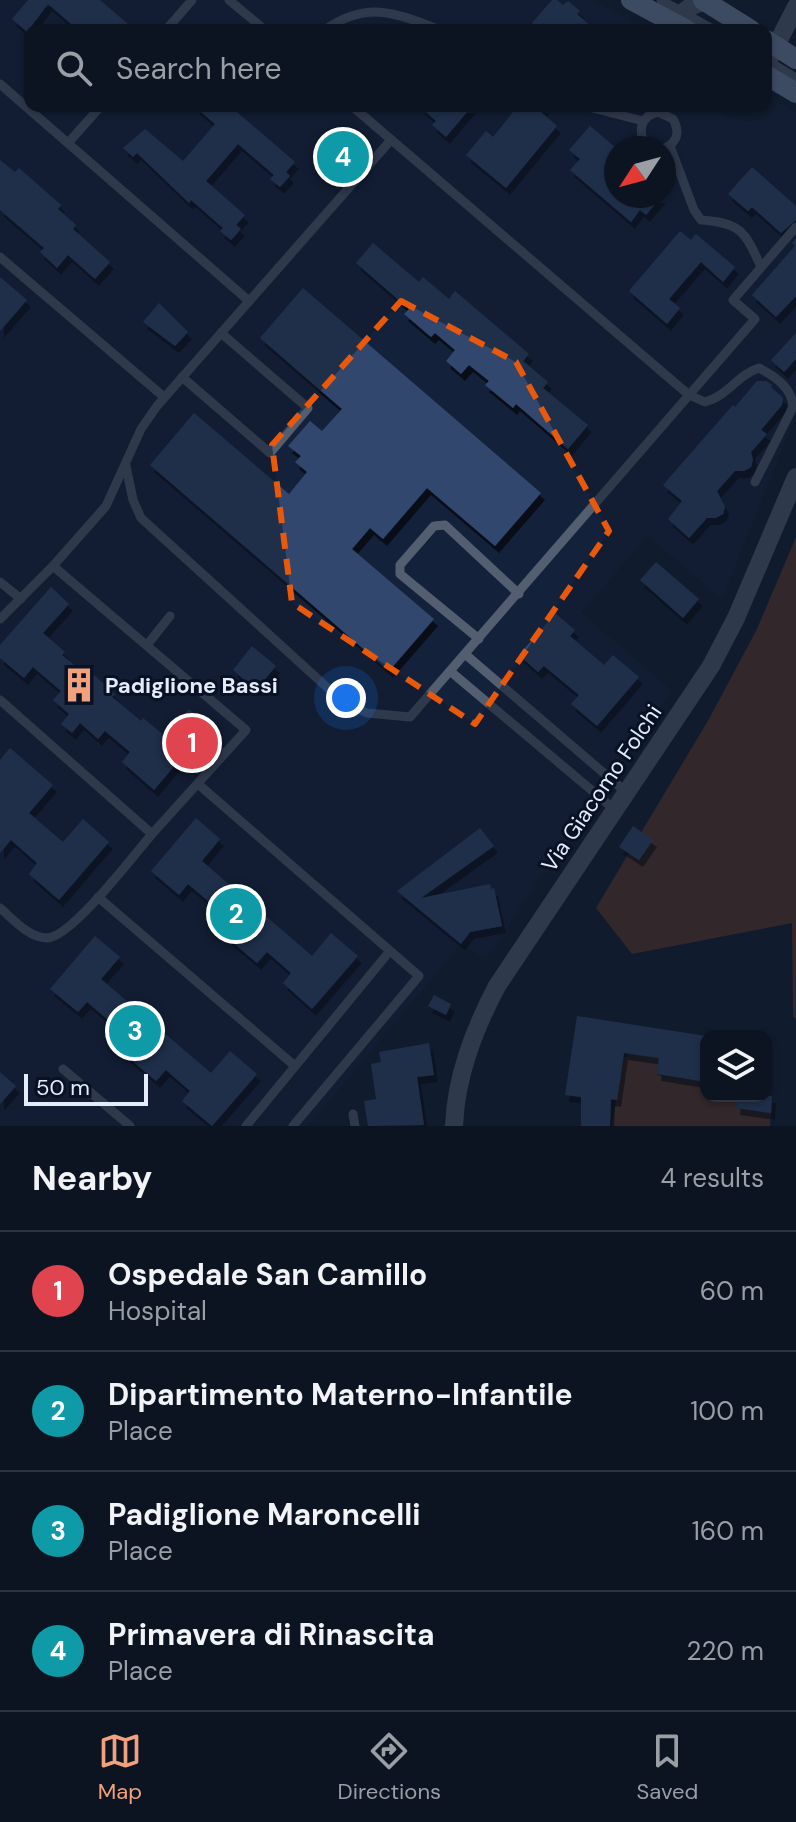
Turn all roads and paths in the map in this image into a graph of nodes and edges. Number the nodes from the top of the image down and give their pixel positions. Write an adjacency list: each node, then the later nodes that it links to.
1 (192, 0): 7 (lane)
2 (229, 0): 8 (lane)
3 (631, 0): 11 (main road)
4 (661, 0): 11 (lane)
5 (705, 1): 11 (street); 12 (main road)
6 (796, 7): 13 (street)
7 (171, 24)
8 (258, 24)
9 (333, 24): 10 (lane)
10 (425, 24)
11 (679, 24)
12 (741, 24)
13 (772, 51)
14 (772, 58): 15 (main road)
15 (796, 59)
16 (772, 61): 18 (lane)
17 (772, 63): 20 (main road)
18 (796, 78)
19 (0, 84): 21 (lane)
20 (796, 93)
21 (24, 105)
22 (32, 112): 32 (lane)
23 (96, 112): 32 (lane)
24 (359, 112): 31 (lane)
25 (608, 112): 28 (lane)
26 (672, 112): 27 (lane)
27 (669, 115): 28 (lane); 30 (lane)
28 (643, 121): 29 (lane)
29 (642, 136)
30 (676, 136)
31 (390, 141): 37 (lane); 40 (lane)
32 (68, 143): 37 (lane)
33 (676, 168): 36 (lane)
34 (796, 227): 36 (lane)
35 (0, 257): 41 (lane)
36 (761, 267): 40 (lane)
37 (249, 301): 38 (lane)
38 (221, 333): 39 (lane); 39 (lane)
39 (182, 377): 41 (lane)
40 (689, 395): 44 (lane); 47 (lane)
41 (164, 397): 42 (lane)
42 (126, 466): 45 (lane); 54 (lane)
43 (796, 477): 57 (street, Via Giacomo Folchi)
44 (755, 482)
45 (53, 566): 48 (lane); 52 (lane)
46 (0, 582): 48 (lane)
47 (519, 594): 51 (lane); 51 (lane)
48 (21, 599): 50 (lane)
49 (170, 616): 52 (lane)
50 (0, 619)
51 (479, 639): 53 (lane)
52 (147, 645): 56 (lane)
53 (465, 654): 54 (lane); 57 (lane)
54 (450, 671): 58 (lane)
55 (0, 700): 59 (lane)
56 (198, 784): 59 (lane); 62 (lane)
57 (627, 793): 58 (street, Via Giacomo Folchi)
58 (615, 810): 70 (street, Via Giacomo Folchi)
59 (152, 834): 60 (lane)
60 (98, 897): 61 (lane); 63 (lane)
61 (0, 908)
62 (389, 952): 63 (lane); 68 (lane)
63 (295, 1066): 67 (lane)
64 (63, 1069): 66 (lane)
65 (353, 1114): 69 (lane)
66 (130, 1126)
67 (246, 1126)
68 (293, 1126)
69 (355, 1126)
70 (454, 1126)

